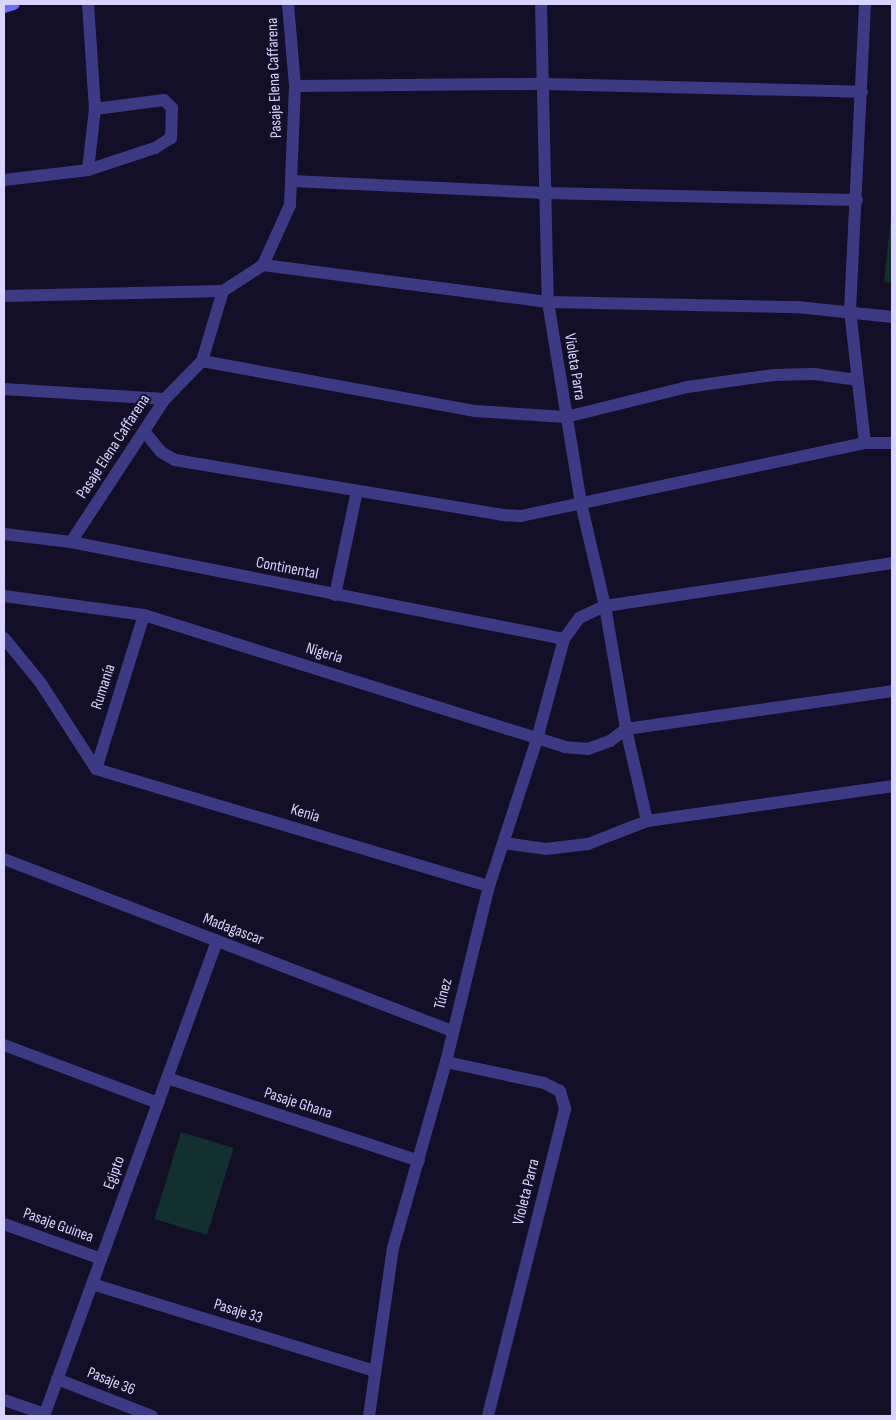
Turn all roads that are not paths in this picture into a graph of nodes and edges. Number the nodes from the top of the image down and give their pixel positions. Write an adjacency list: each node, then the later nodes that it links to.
1 (14, 4): 6 (street)
2 (88, 4): 10 (street)
3 (288, 4): 8 (street, Pasaje Elena Caffarena)
4 (541, 4): 7 (street, Violeta Parra)
5 (865, 4): 9 (street)
6 (4, 7)
7 (544, 84): 8 (street); 9 (street); 14 (street, Violeta Parra)
8 (295, 86): 13 (street, Pasaje Elena Caffarena)
9 (862, 92): 15 (street)
10 (95, 109): 11 (street); 11 (street)
11 (88, 170): 12 (street)
12 (4, 180)
13 (292, 181): 14 (street); 16 (street, Pasaje Elena Caffarena)
14 (545, 193): 15 (street); 19 (street, Violeta Parra)
15 (857, 200): 20 (street)
16 (263, 265): 17 (street); 19 (street)
17 (223, 291): 18 (street); 22 (street, Pasaje Elena Caffarena)
18 (4, 296)
19 (548, 302): 20 (street); 26 (street, Violeta Parra)
20 (850, 310): 21 (street); 23 (street)
21 (892, 317)
22 (202, 362): 25 (street, Pasaje Elena Caffarena); 26 (street)
23 (857, 380): 26 (street); 28 (street)
24 (4, 388): 25 (street)
25 (165, 399): 27 (street, Pasaje Elena Caffarena)
26 (566, 417): 31 (street, Violeta Parra)
27 (144, 431): 30 (street); 33 (street, Pasaje Elena Caffarena)
28 (865, 443): 29 (street); 31 (street)
29 (892, 443)
30 (357, 491): 31 (street); 35 (street)
31 (580, 503): 37 (street, Violeta Parra)
32 (4, 534): 33 (street, Continental)
33 (71, 542): 35 (street, Continental)
34 (892, 563): 37 (street, Túnez)
35 (335, 595): 40 (street, Continental)
36 (4, 596): 38 (street, Nigeria)
37 (605, 606): 40 (street, Túnez); 42 (street, Violeta Parra)
38 (144, 615): 43 (street, Nigeria); 44 (street, Rumanía)
39 (4, 638): 44 (street)
40 (564, 639): 43 (street, Túnez)
41 (892, 691): 42 (street)
42 (626, 729): 43 (street, Nigeria); 46 (street, Violeta Parra)
43 (537, 738): 47 (street, Túnez)
44 (96, 769): 49 (street, Kenia)
45 (892, 786): 46 (street)
46 (647, 820): 47 (street)
47 (504, 843): 49 (street, Túnez)
48 (4, 860): 50 (street, Madagascar)
49 (490, 886): 51 (street, Túnez)
50 (217, 941): 51 (street, Madagascar); 54 (street, Egipto)
51 (452, 1031): 53 (street, Túnez)
52 (4, 1046): 55 (street)
53 (446, 1062): 56 (street, Túnez); 66 (street, Violeta Parra)
54 (167, 1078): 55 (street, Egipto); 56 (street, Pasaje Ghana)
55 (158, 1103): 58 (street, Egipto)
56 (419, 1161): 60 (street, Túnez)
57 (4, 1224): 58 (street, Pasaje Guinea)
58 (101, 1259): 59 (street, Egipto)
59 (92, 1284): 60 (street, Pasaje 33); 61 (street, Egipto)
60 (374, 1371): 65 (street, Túnez)
61 (57, 1378): 63 (street, Egipto); 64 (street, Pasaje 36)
62 (4, 1400): 63 (street)
63 (44, 1415)
64 (152, 1416)
65 (368, 1416)
66 (488, 1416)

